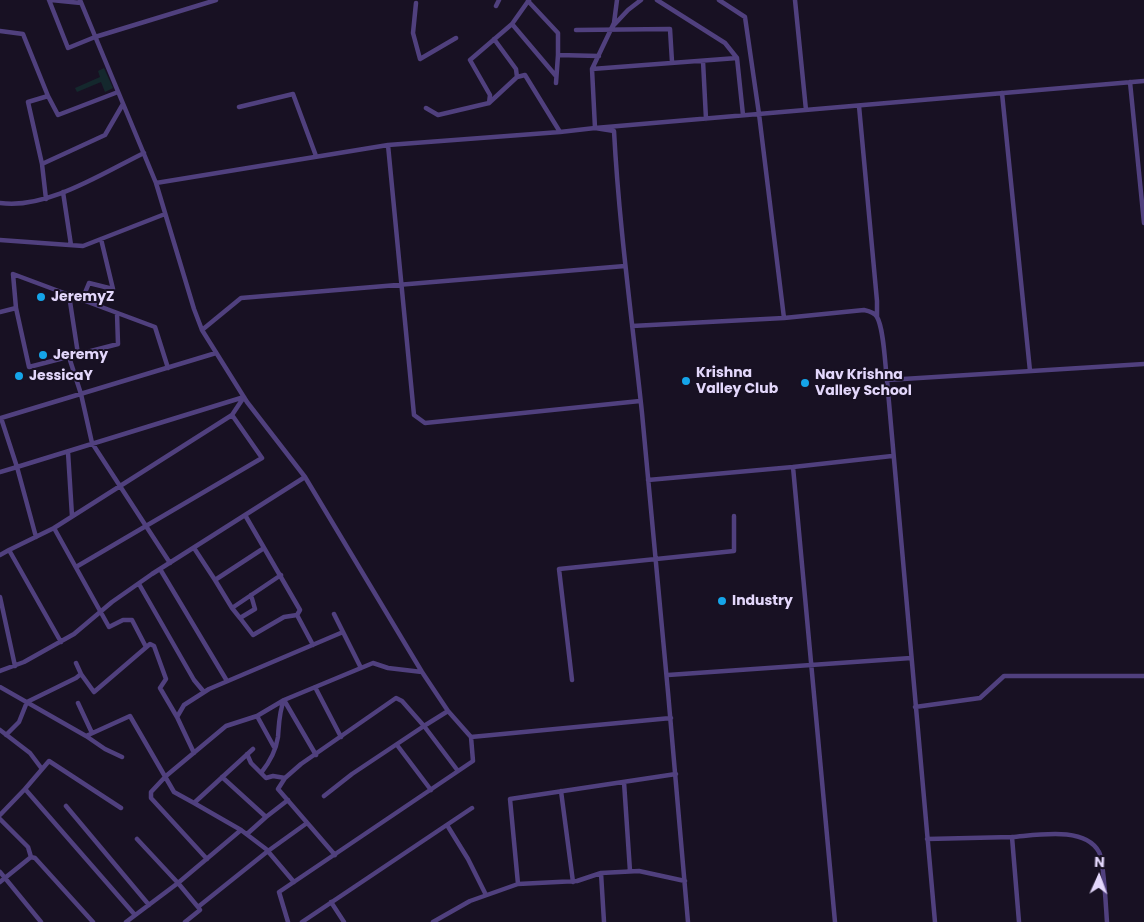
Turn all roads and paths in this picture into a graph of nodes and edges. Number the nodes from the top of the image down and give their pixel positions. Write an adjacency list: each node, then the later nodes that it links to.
1 (50, 0): 10 (street); 17 (street)
2 (216, 0): 17 (street)
3 (499, 0): 12 (street)
4 (529, 0): 13 (street); 20 (street)
5 (617, 0): 14 (street)
6 (641, 0): 14 (street)
7 (657, 0): 22 (street)
8 (719, 0): 40 (street)
9 (795, 0): 39 (street)
10 (81, 1): 17 (street)
11 (416, 3): 18 (street)
12 (496, 6)
13 (512, 24): 19 (street); 26 (street)
14 (611, 29): 15 (street); 21 (street); 24 (street)
15 (576, 30)
16 (0, 31): 33 (street)
17 (95, 37): 31 (street)
18 (456, 38)
19 (494, 39): 27 (street); 34 (street)
20 (558, 55): 21 (street); 26 (street)
21 (599, 56): 25 (street)
22 (737, 58): 23 (street); 41 (street)
23 (703, 60): 24 (street); 42 (street)
24 (672, 62): 25 (street)
25 (592, 69): 43 (street)
26 (556, 76): 30 (street)
27 (517, 77): 34 (street); 44 (street)
28 (1144, 81): 29 (street)
29 (1130, 82): 32 (street); 54 (street)
30 (556, 83)
31 (118, 92): 33 (street); 35 (street)
32 (1002, 93): 36 (street); 74 (street)
33 (48, 96): 48 (street)
34 (489, 103): 38 (street)
35 (123, 104): 46 (street); 48 (street)
36 (859, 106): 39 (street); 65 (street)
37 (239, 108): 47 (street)
38 (426, 108)
39 (806, 110): 40 (street)
40 (759, 114): 41 (street); 66 (street)
41 (743, 116): 42 (street)
42 (706, 119): 43 (street)
43 (595, 128): 44 (street); 58 (street)
44 (560, 132): 45 (street)
45 (388, 144): 47 (street); 59 (street)
46 (144, 153): 49 (street); 50 (street)
47 (316, 156): 49 (street)
48 (42, 164): 51 (street)
49 (156, 183): 53 (street)
50 (63, 192): 51 (street); 57 (street)
51 (46, 199): 52 (street)
52 (0, 204)
53 (165, 214): 55 (street); 68 (street)
54 (1144, 223)
55 (101, 239): 57 (street); 61 (street)
56 (0, 240): 57 (street)
57 (71, 245)
58 (625, 266): 59 (street); 67 (street)
59 (401, 285): 68 (street); 78 (street)
60 (69, 295): 61 (street); 62 (street); 70 (street)
61 (82, 300): 64 (street)
62 (16, 308): 63 (street); 71 (street)
63 (0, 312)
64 (117, 313): 70 (street); 73 (street)
65 (877, 316): 66 (street); 75 (street)
66 (784, 318): 67 (street)
67 (632, 326): 78 (street)
68 (202, 330): 69 (street)
69 (216, 353): 73 (street); 77 (street)
70 (78, 354): 71 (street)
71 (69, 357): 76 (street)
72 (1144, 364): 74 (street)
73 (168, 368): 76 (street)
74 (1030, 371): 75 (street)
75 (887, 380): 83 (street)
76 (81, 394): 80 (street); 81 (street)
77 (244, 397): 79 (street); 81 (street); 87 (street)
78 (640, 401): 88 (street)
79 (232, 415): 89 (street); 93 (street)
80 (0, 417): 84 (street)
81 (92, 443): 82 (street); 89 (street)
82 (68, 452): 84 (street); 91 (street)
83 (892, 456): 85 (street); 118 (street)
84 (17, 467): 86 (street); 95 (street)
85 (793, 467): 88 (street); 121 (street)
86 (0, 472)
87 (305, 477): 90 (street); 124 (street)
88 (648, 480): 100 (street)
89 (120, 486): 91 (street); 93 (street)
90 (246, 515): 96 (street); 97 (street)
91 (72, 516): 94 (street)
92 (734, 516): 100 (street)
93 (146, 527): 101 (street); 102 (street)
94 (54, 528): 95 (street); 102 (street)
95 (36, 537): 98 (street)
96 (194, 548): 101 (street); 105 (street)
97 (264, 548): 104 (street); 105 (street)
98 (9, 550): 99 (street); 115 (street)
99 (0, 555)
100 (656, 560): 126 (street); 128 (street)
101 (170, 563): 103 (street)
102 (76, 567): 110 (street)
103 (160, 569): 106 (street); 129 (street)
104 (281, 576): 107 (street); 112 (street)
105 (215, 580): 109 (street)
106 (138, 584): 110 (street); 132 (street)
107 (251, 595): 109 (street); 113 (street)
108 (0, 597): 120 (street)
109 (232, 608): 113 (street)
110 (101, 611): 115 (street); 117 (street)
111 (334, 614): 114 (street)
112 (297, 615): 113 (street); 116 (street)
113 (240, 618)
114 (343, 632): 116 (street); 122 (street)
115 (61, 642): 120 (street)
116 (313, 645): 129 (street)
117 (146, 647): 125 (street); 139 (street)
118 (911, 658): 121 (street); 136 (street)
119 (76, 663): 125 (street)
120 (15, 666): 123 (street)
121 (811, 666): 126 (street); 210 (street)
122 (361, 668): 124 (street); 131 (street)
123 (0, 671)
124 (422, 672): 137 (street)
125 (81, 674): 134 (street)
126 (668, 675): 140 (street)
127 (1144, 676): 136 (street)
128 (572, 680)
129 (228, 681): 132 (street)
130 (0, 686): 134 (street)
131 (315, 687): 133 (street); 146 (street)
132 (204, 692): 139 (street)
133 (284, 700): 138 (street); 149 (street); 153 (street)
134 (27, 702): 144 (street); 145 (street)
135 (78, 703): 143 (street)
136 (915, 707): 181 (street)
137 (448, 711): 141 (street); 147 (street)
138 (257, 716): 149 (street); 151 (street)
139 (178, 717): 151 (street)
140 (671, 718): 147 (street); 158 (street)
141 (424, 726): 146 (street); 148 (street); 156 (street)
142 (0, 730): 144 (street)
143 (92, 733): 145 (street); 159 (street)
144 (6, 735): 155 (street)
145 (86, 736): 154 (street)
146 (341, 737): 153 (street)
147 (471, 737): 156 (street)
148 (398, 745): 164 (street); 166 (street)
149 (274, 747): 157 (street)
150 (253, 748): 152 (street)
151 (194, 753): 159 (street)
152 (247, 754): 157 (street); 160 (street)
153 (316, 755): 161 (street)
154 (122, 756)
155 (42, 769): 163 (street); 170 (street)
156 (458, 771): 164 (street)
157 (261, 773): 161 (street)
158 (676, 774): 162 (street); 190 (street)
159 (166, 776): 168 (street); 185 (street)
160 (222, 777): 168 (street); 173 (street)
161 (285, 778): 167 (street)
162 (624, 782): 165 (street); 186 (street)
163 (25, 789): 172 (street); 199 (street)
164 (431, 790): 183 (street)
165 (561, 791): 192 (street); 194 (street)
166 (324, 796)
167 (288, 800): 173 (street); 175 (street)
168 (194, 803): 177 (street)
169 (66, 806): 197 (street)
170 (121, 808)
171 (472, 808): 176 (street)
172 (0, 815)
173 (266, 817): 178 (street)
174 (0, 820): 184 (street)
175 (307, 822): 182 (street); 183 (street)
176 (447, 825): 195 (street); 196 (street)
177 (241, 830): 178 (street); 185 (street)
178 (247, 834): 182 (street)
179 (1012, 837): 181 (street); 212 (street); 213 (street)
180 (137, 839): 193 (street)
181 (927, 839): 211 (street)
182 (268, 850): 191 (street); 198 (street)
183 (335, 855): 191 (street)
184 (31, 857): 189 (street); 201 (street)
185 (207, 859): 193 (street)
186 (630, 871): 188 (street); 190 (street)
187 (0, 872): 189 (street)
188 (601, 872): 192 (street); 208 (street)
189 (2, 880): 200 (street)
190 (685, 881): 209 (street)
191 (294, 882): 204 (street)
192 (573, 882): 194 (street)
193 (178, 883): 197 (street); 198 (street)
194 (518, 884): 195 (street)
195 (486, 895): 207 (street)
196 (331, 902): 205 (street); 206 (street)
197 (149, 905): 199 (street)
198 (198, 907): 203 (street)
199 (135, 915): 202 (street)
200 (41, 922)
201 (93, 922)
202 (126, 922)
203 (185, 922)
204 (288, 922)
205 (302, 922)
206 (344, 922)
207 (433, 922)
208 (604, 922)
209 (688, 922)
210 (835, 922)
211 (934, 922)
212 (1019, 922)
213 (1107, 922)

